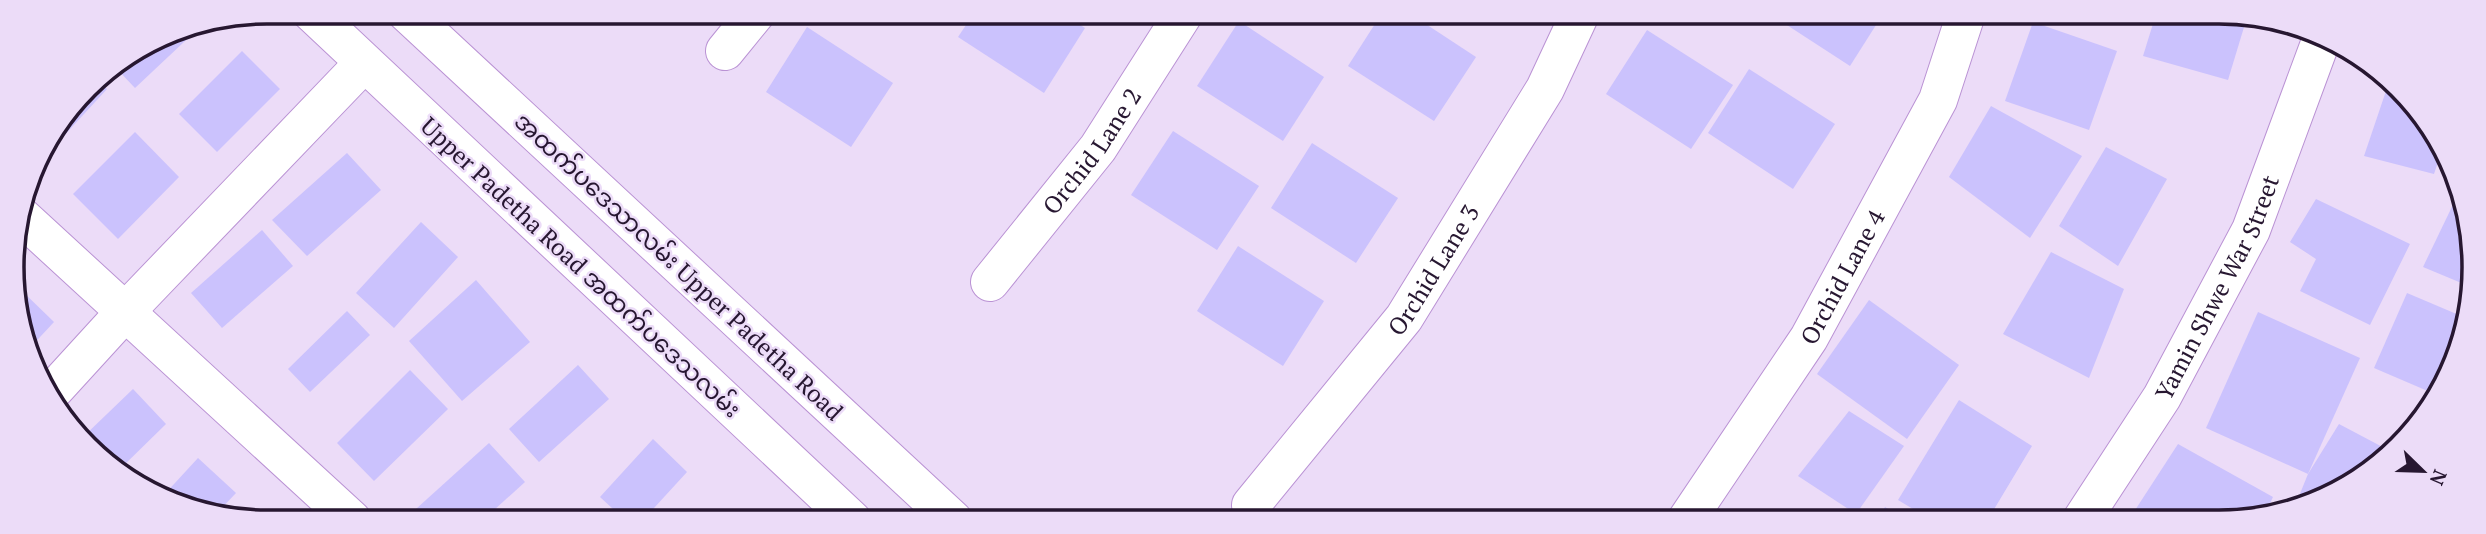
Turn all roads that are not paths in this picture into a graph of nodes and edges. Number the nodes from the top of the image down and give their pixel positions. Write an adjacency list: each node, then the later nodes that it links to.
1 (331, 24): 9 (street, Upper Padetha Road အထက်ပဒေသလမ်း)
2 (419, 24): 19 (street, အထက်ပဒေသာလမ်း Upper Padetha Road)
3 (747, 24): 8 (street)
4 (1177, 24): 11 (street, Orchid Lane 2)
5 (1575, 24): 14 (street, Orchid Lane 3)
6 (1963, 24): 15 (street, Orchid Lane 4)
7 (2319, 46): 16 (street, Yamin Shwe War Street)
8 (726, 51)
9 (364, 63): 12 (street); 18 (street, Upper Padetha Road အထက်ပဒေသလမ်း)
10 (29, 223): 12 (street)
11 (990, 282)
12 (125, 312): 13 (street); 17 (street)
13 (56, 387)
14 (1251, 505)
15 (1694, 509)
16 (2089, 509)
17 (341, 510)
18 (841, 510)
19 (942, 510)

